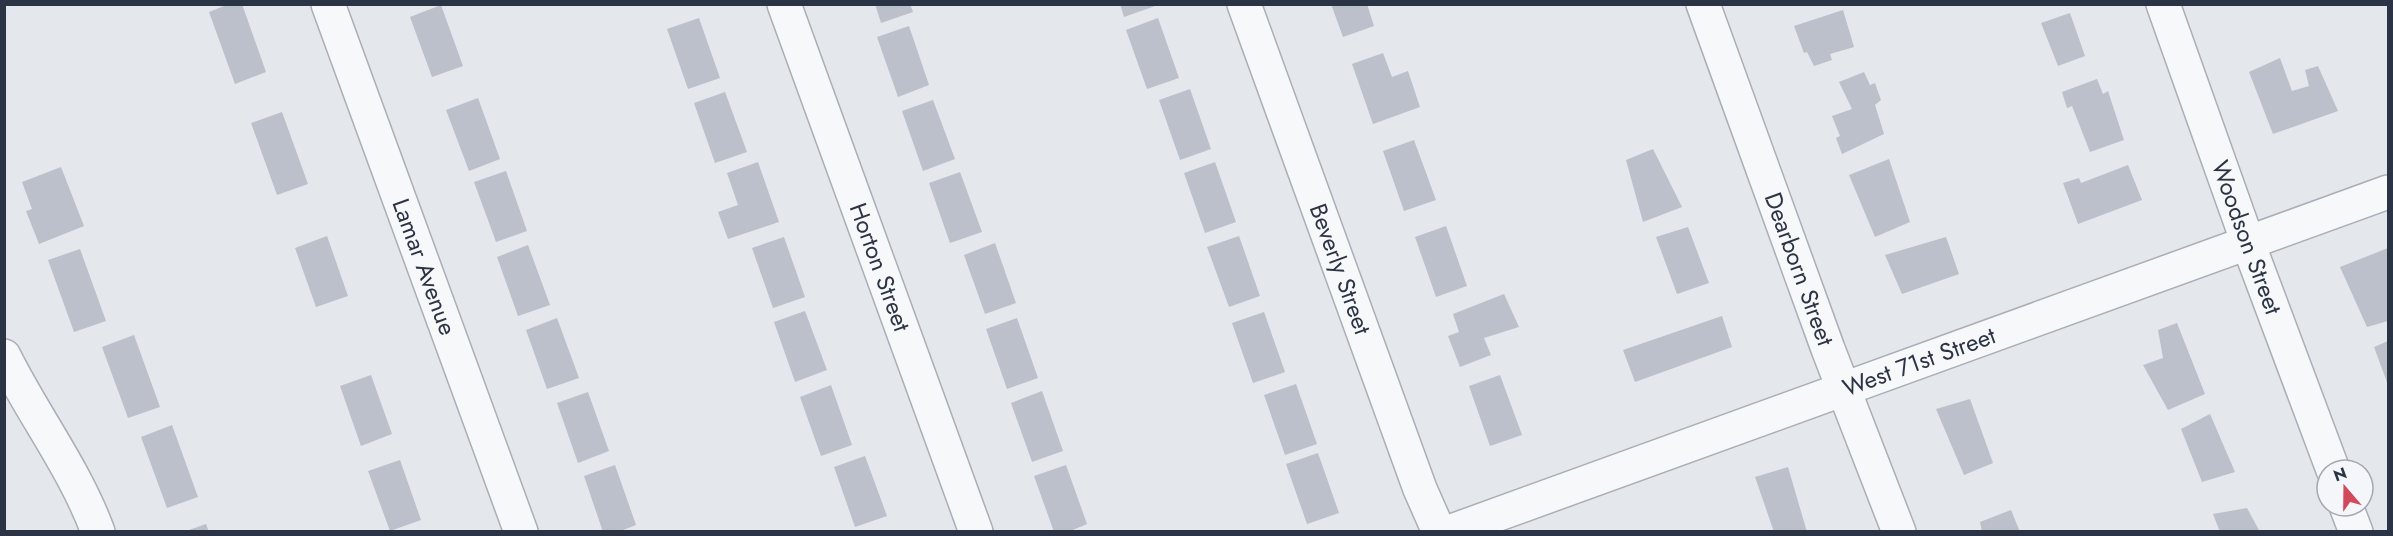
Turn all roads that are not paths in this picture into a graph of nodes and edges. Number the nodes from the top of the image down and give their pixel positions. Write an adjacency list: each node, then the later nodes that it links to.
1 (328, 4): 12 (street, Lamar Avenue)
2 (784, 4): 13 (street, Horton Street)
3 (1244, 4): 14 (street, Beverly Street)
4 (1703, 4): 9 (street, Dearborn Street)
5 (2163, 4): 7 (street, Woodson Street)
6 (2388, 192): 7 (street, West 71st Street)
7 (2248, 243): 9 (street, West 71st Street); 10 (street, Woodson Street)
8 (4, 356): 11 (street)
9 (1844, 389): 15 (street, West 71st Street); 16 (street, Dearborn Street)
10 (2329, 458)
11 (98, 531)
12 (521, 531)
13 (976, 531)
14 (1439, 531)
15 (1449, 531)
16 (1899, 531)

